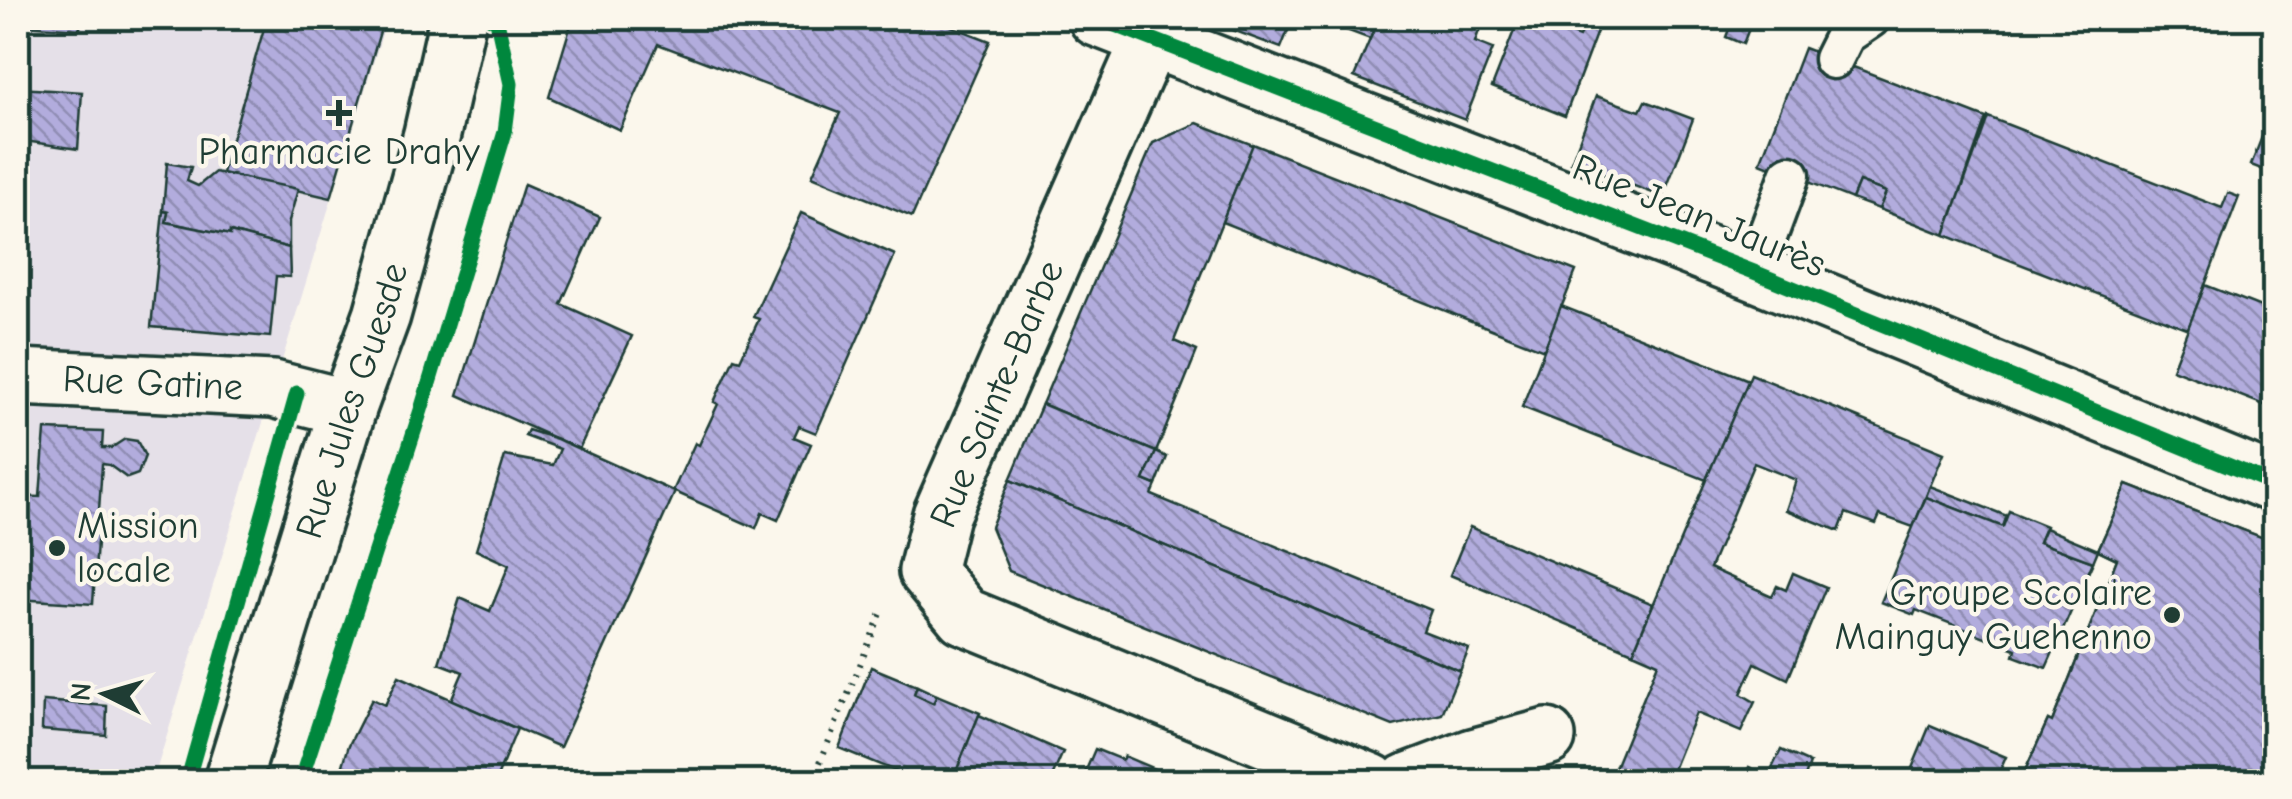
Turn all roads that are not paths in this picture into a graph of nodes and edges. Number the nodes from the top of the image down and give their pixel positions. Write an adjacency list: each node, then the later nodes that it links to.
1 (458, 18): 9 (street, Rue Jules Guesde)
2 (1097, 18): 4 (street, Rue Jean Jaurès)
3 (1866, 19): 5 (lane)
4 (1151, 37): 7 (street, Rue Jean Jaurès); 13 (street, Rue Sainte-Barbe)
5 (1833, 59)
6 (1790, 175): 7 (lane)
7 (1754, 272): 10 (street, Rue Jean Jaurès)
8 (18, 376): 9 (street, Rue Gatine)
9 (348, 408): 12 (street, Rue Jules Guesde)
10 (2274, 484)
11 (1547, 737): 14 (street)
12 (232, 782)
13 (1372, 782)
14 (1408, 782)

